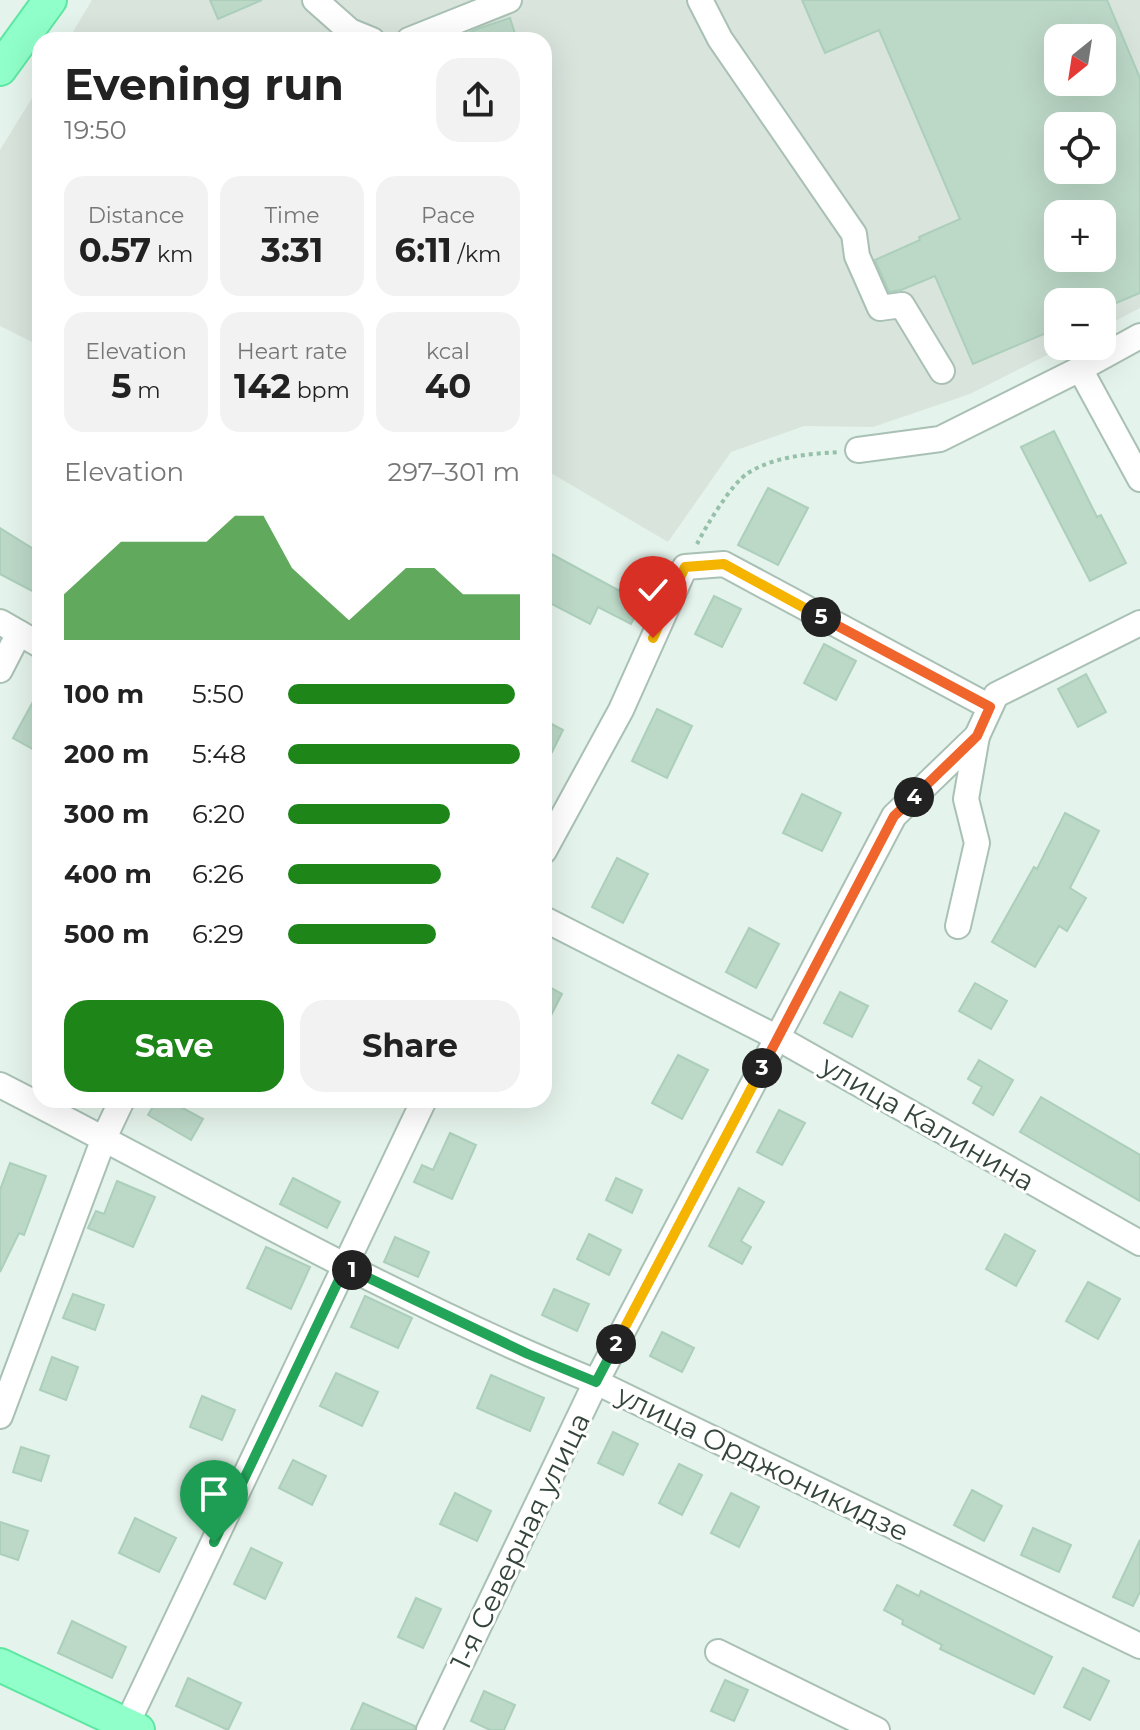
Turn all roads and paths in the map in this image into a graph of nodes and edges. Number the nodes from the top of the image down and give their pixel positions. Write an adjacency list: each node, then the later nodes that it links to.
1 (50, 0): 7 (main road)
2 (315, 0): 5 (street)
3 (509, 0): 6 (street)
4 (700, 0): 10 (street)
5 (352, 32)
6 (429, 32)
7 (0, 69)
8 (1140, 336): 9 (street)
9 (1080, 369): 11 (street); 12 (street)
10 (942, 371)
11 (858, 450): 13 (path)
12 (1140, 479)
13 (685, 567): 17 (street); 19 (street)
14 (1140, 623): 17 (street, 1-я Северная улица)
15 (20, 633): 16 (street)
16 (0, 670)
17 (990, 707): 18 (street, 1-я Северная улица)
18 (977, 736): 21 (street, 1-я Северная улица); 22 (street, 1-я Северная улица)
19 (552, 836)
20 (552, 923): 22 (street, улица Калинина)
21 (958, 926)
22 (778, 1038): 29 (street, улица Калинина); 31 (street, 1-я Северная улица)
23 (0, 1085): 24 (street, улица Орджоникидзе)
24 (32, 1101)
25 (45, 1108): 28 (street, улица Орджоникидзе)
26 (118, 1108): 28 (street)
27 (420, 1108): 30 (street)
28 (104, 1138): 30 (street, улица Орджоникидзе); 32 (street)
29 (1140, 1243)
30 (345, 1267): 31 (street, улица Орджоникидзе); 36 (street)
31 (596, 1382): 33 (street, улица Орджоникидзе); 37 (street, 1-я Северная улица)
32 (0, 1416)
33 (1140, 1646)
34 (718, 1652): 38 (street)
35 (0, 1665): 36 (main road)
36 (130, 1728)
37 (429, 1730)
38 (877, 1730)

